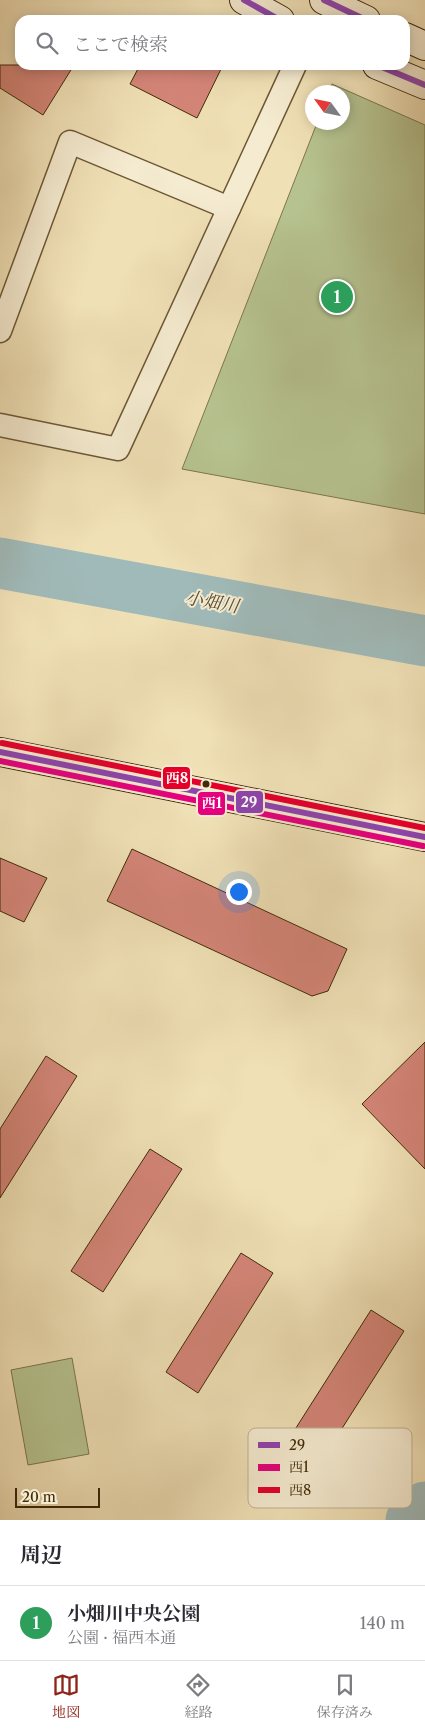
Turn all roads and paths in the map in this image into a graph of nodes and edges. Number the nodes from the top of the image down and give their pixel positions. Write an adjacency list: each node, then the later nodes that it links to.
1 (244, 0): 3 (street)
2 (328, 6): 4 (street)
3 (271, 15)
4 (352, 15)
5 (410, 39): 6 (street)
6 (425, 46)
7 (293, 70): 10 (street)
8 (389, 70): 9 (street)
9 (425, 85)
10 (230, 208): 11 (street); 12 (street)
11 (0, 331)
12 (0, 425)
13 (0, 752): 14 (street)
14 (425, 838)

